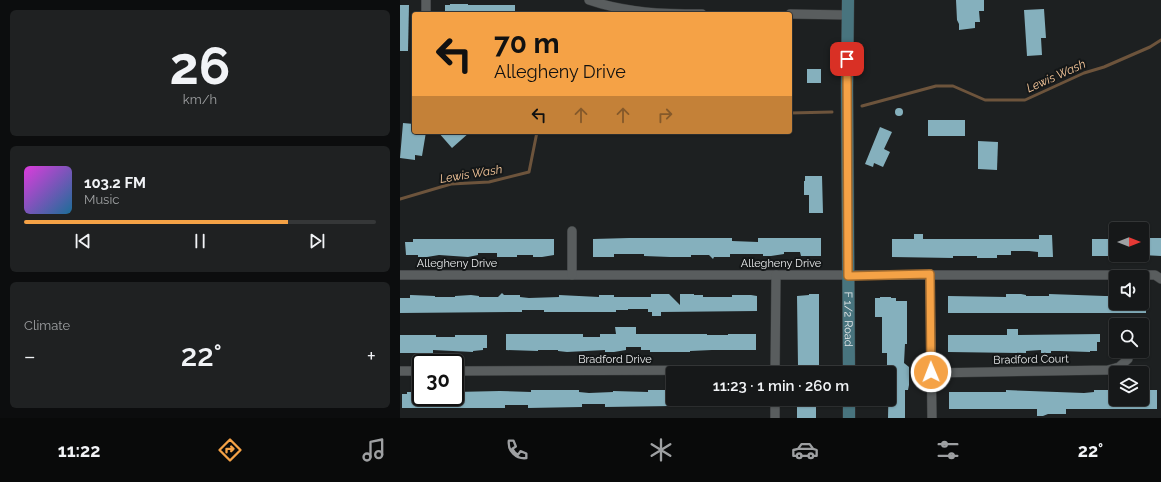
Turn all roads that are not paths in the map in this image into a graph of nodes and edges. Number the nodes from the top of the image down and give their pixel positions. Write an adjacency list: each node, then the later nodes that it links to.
1 (426, 0): 4 (street)
2 (589, 0): 5 (street)
3 (848, 0): 7 (street, F 1/2 Road)
4 (426, 12)
5 (635, 12)
6 (792, 14): 7 (street)
7 (848, 15): 13 (street, F 1/2 Road)
8 (572, 231): 11 (street)
9 (930, 274): 13 (street, Allegheny Drive); 14 (street, Allegheny Drive); 22 (street)
10 (400, 275): 11 (street, Allegheny Drive)
11 (572, 275): 12 (street, Allegheny Drive)
12 (776, 275): 13 (street, Allegheny Drive); 16 (street)
13 (848, 276): 17 (street, F 1/2 Road)
14 (1161, 279)
15 (1128, 359): 22 (street, Bradford Court)
16 (775, 366)
17 (849, 366)
18 (400, 371): 19 (street)
19 (412, 371)
20 (464, 371): 21 (street, Bradford Drive)
21 (666, 372)
22 (931, 372): 27 (street)
23 (775, 406): 25 (street)
24 (849, 406): 26 (street)
25 (775, 418)
26 (849, 418)
27 (932, 418)

